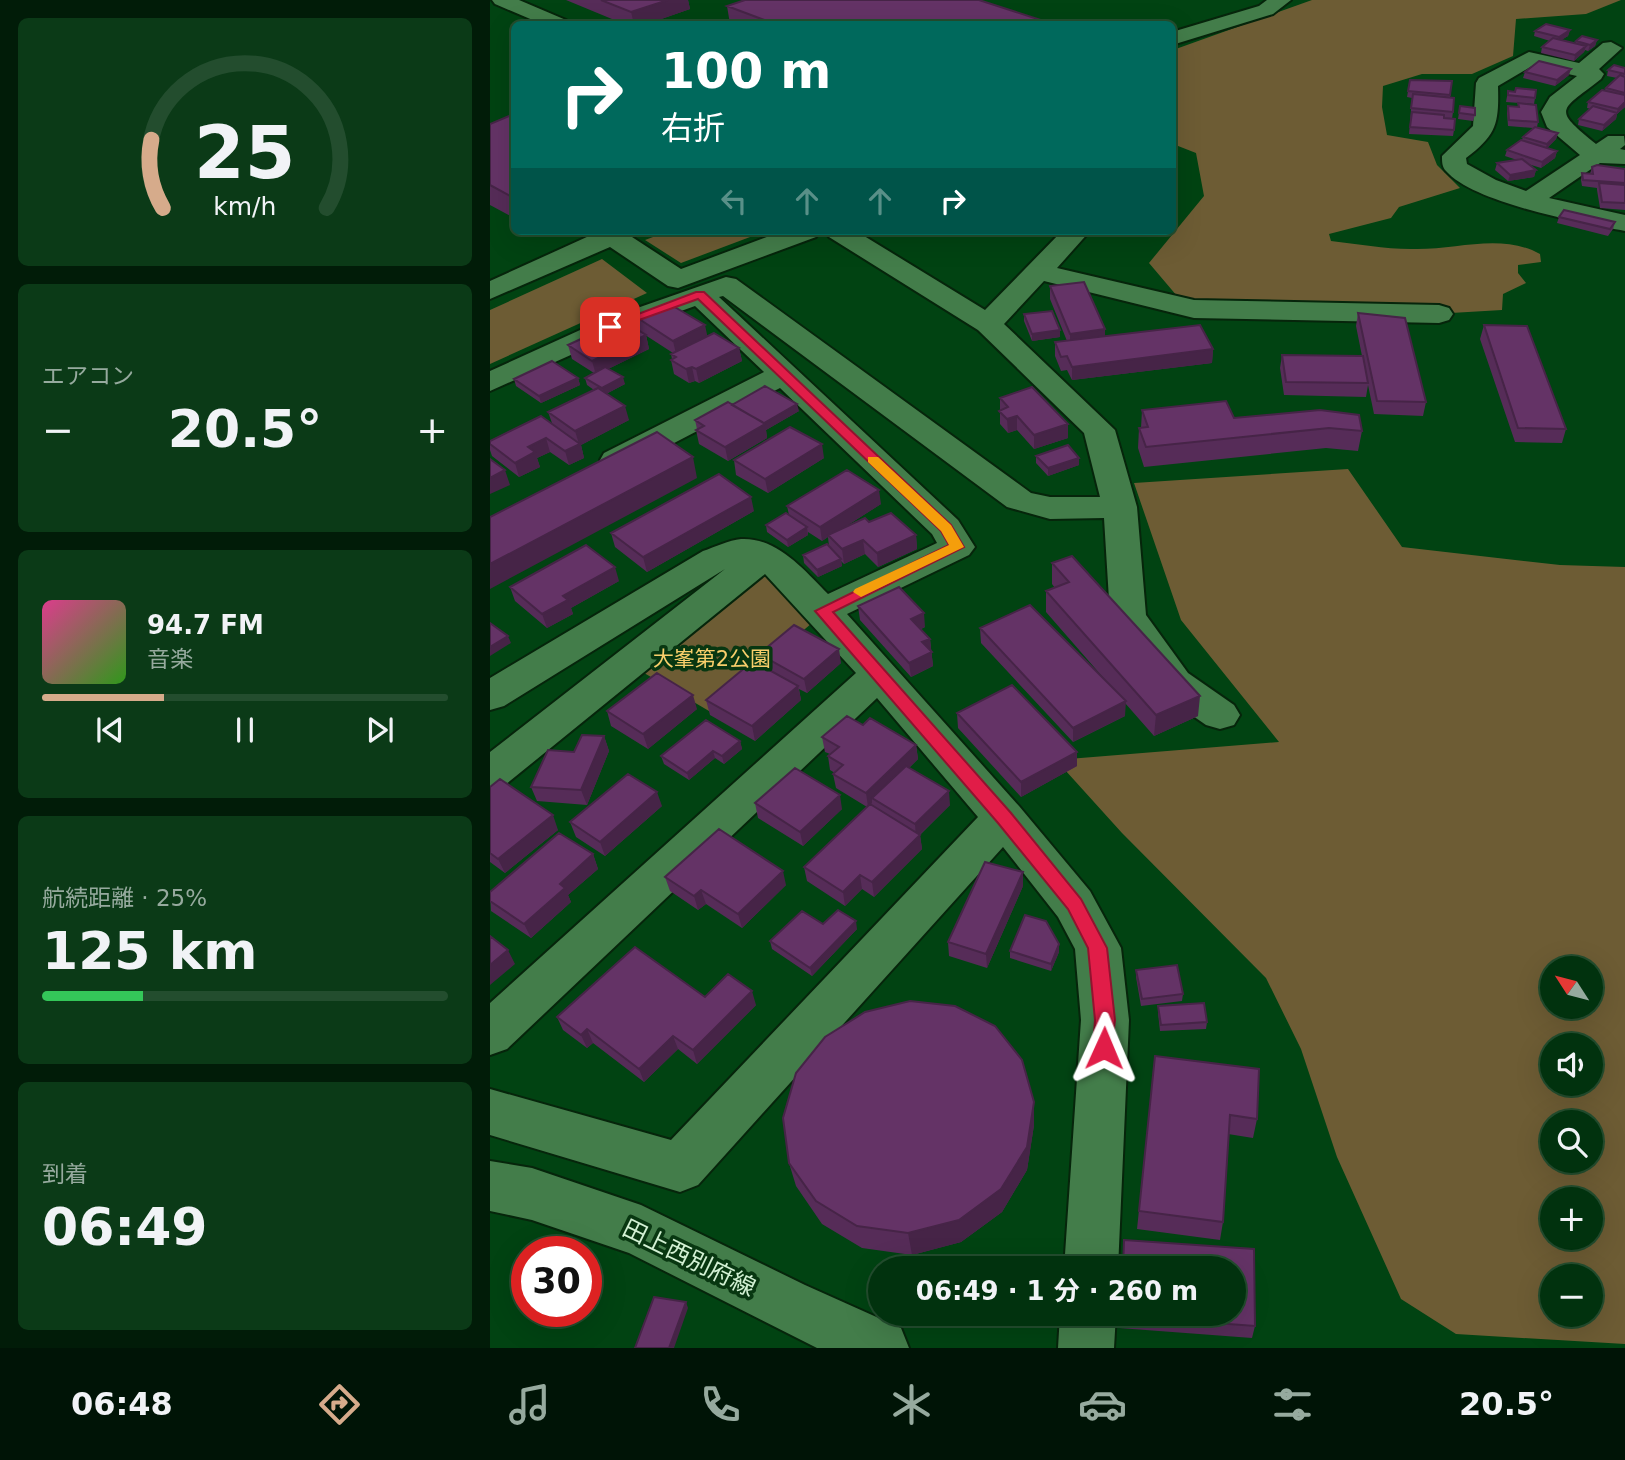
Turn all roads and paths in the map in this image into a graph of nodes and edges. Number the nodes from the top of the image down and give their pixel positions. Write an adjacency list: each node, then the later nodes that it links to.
1 (502, 0): 3 (street)
2 (1277, 1): 4 (street)
3 (552, 21)
4 (1176, 38)
5 (1611, 48): 6 (street)
6 (1583, 71): 8 (street); 10 (street)
7 (1625, 134): 8 (street)
8 (1595, 155): 9 (street); 10 (street)
9 (1625, 157)
10 (1531, 199): 11 (street)
11 (1625, 223)
12 (613, 235): 18 (street)
13 (620, 235): 14 (street)
14 (796, 235)
15 (844, 235): 21 (street)
16 (1073, 235): 17 (street)
17 (1040, 272): 20 (street); 21 (street)
18 (490, 291)
19 (700, 295): 22 (street); 23 (street); 25 (street)
20 (1438, 314)
21 (988, 324): 25 (street)
22 (782, 375): 24 (street); 27 (street)
23 (490, 382)
24 (587, 475)
25 (1120, 507): 30 (street)
26 (765, 556): 27 (street); 29 (street); 31 (street)
27 (823, 611): 28 (street)
28 (877, 676): 32 (street); 33 (street)
29 (490, 696)
30 (1220, 715)
31 (490, 774)
32 (1004, 818): 34 (street); 36 (street)
33 (490, 1034)
34 (490, 1112)
35 (490, 1186): 38 (street, 田上西別府線)
36 (1092, 1256)
37 (1087, 1326): 39 (street)
38 (881, 1348)
39 (1086, 1348)

